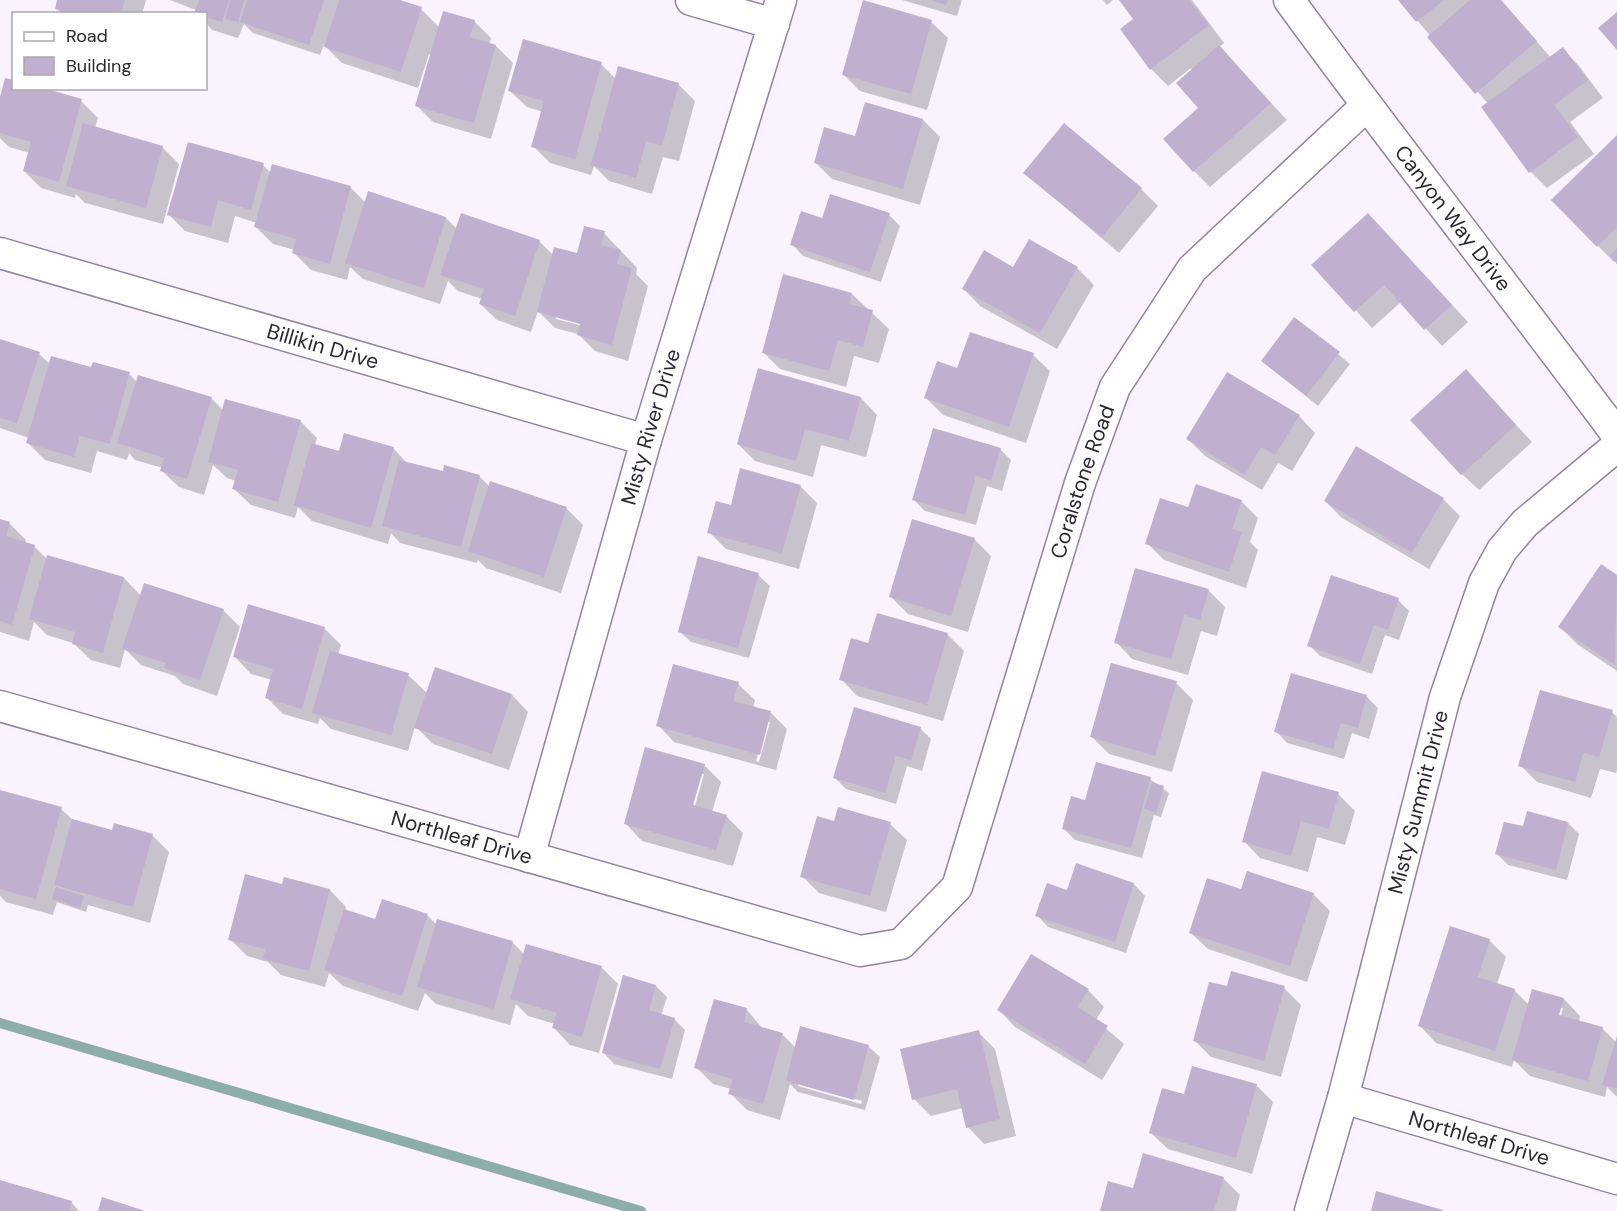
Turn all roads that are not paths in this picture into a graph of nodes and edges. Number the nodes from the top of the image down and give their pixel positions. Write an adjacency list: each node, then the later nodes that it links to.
1 (691, 0): 3 (street)
2 (1289, 0): 4 (street, Canyon Way Drive)
3 (777, 12): 7 (street, Misty River Drive)
4 (1366, 106): 6 (street, Canyon Way Drive); 11 (street, Coralstone Road)
5 (0, 253): 7 (street, Billikin Drive)
6 (1617, 435)
7 (646, 440): 10 (street, Misty River Drive)
8 (1617, 446): 12 (street, Misty Summit Drive)
9 (0, 706): 10 (street, Northleaf Drive)
10 (530, 857): 11 (street, Northleaf Drive)
11 (919, 926)
12 (1343, 1098): 13 (street, Northleaf Drive); 14 (street, Misty Summit Drive)
13 (1617, 1179)
14 (1310, 1211)

